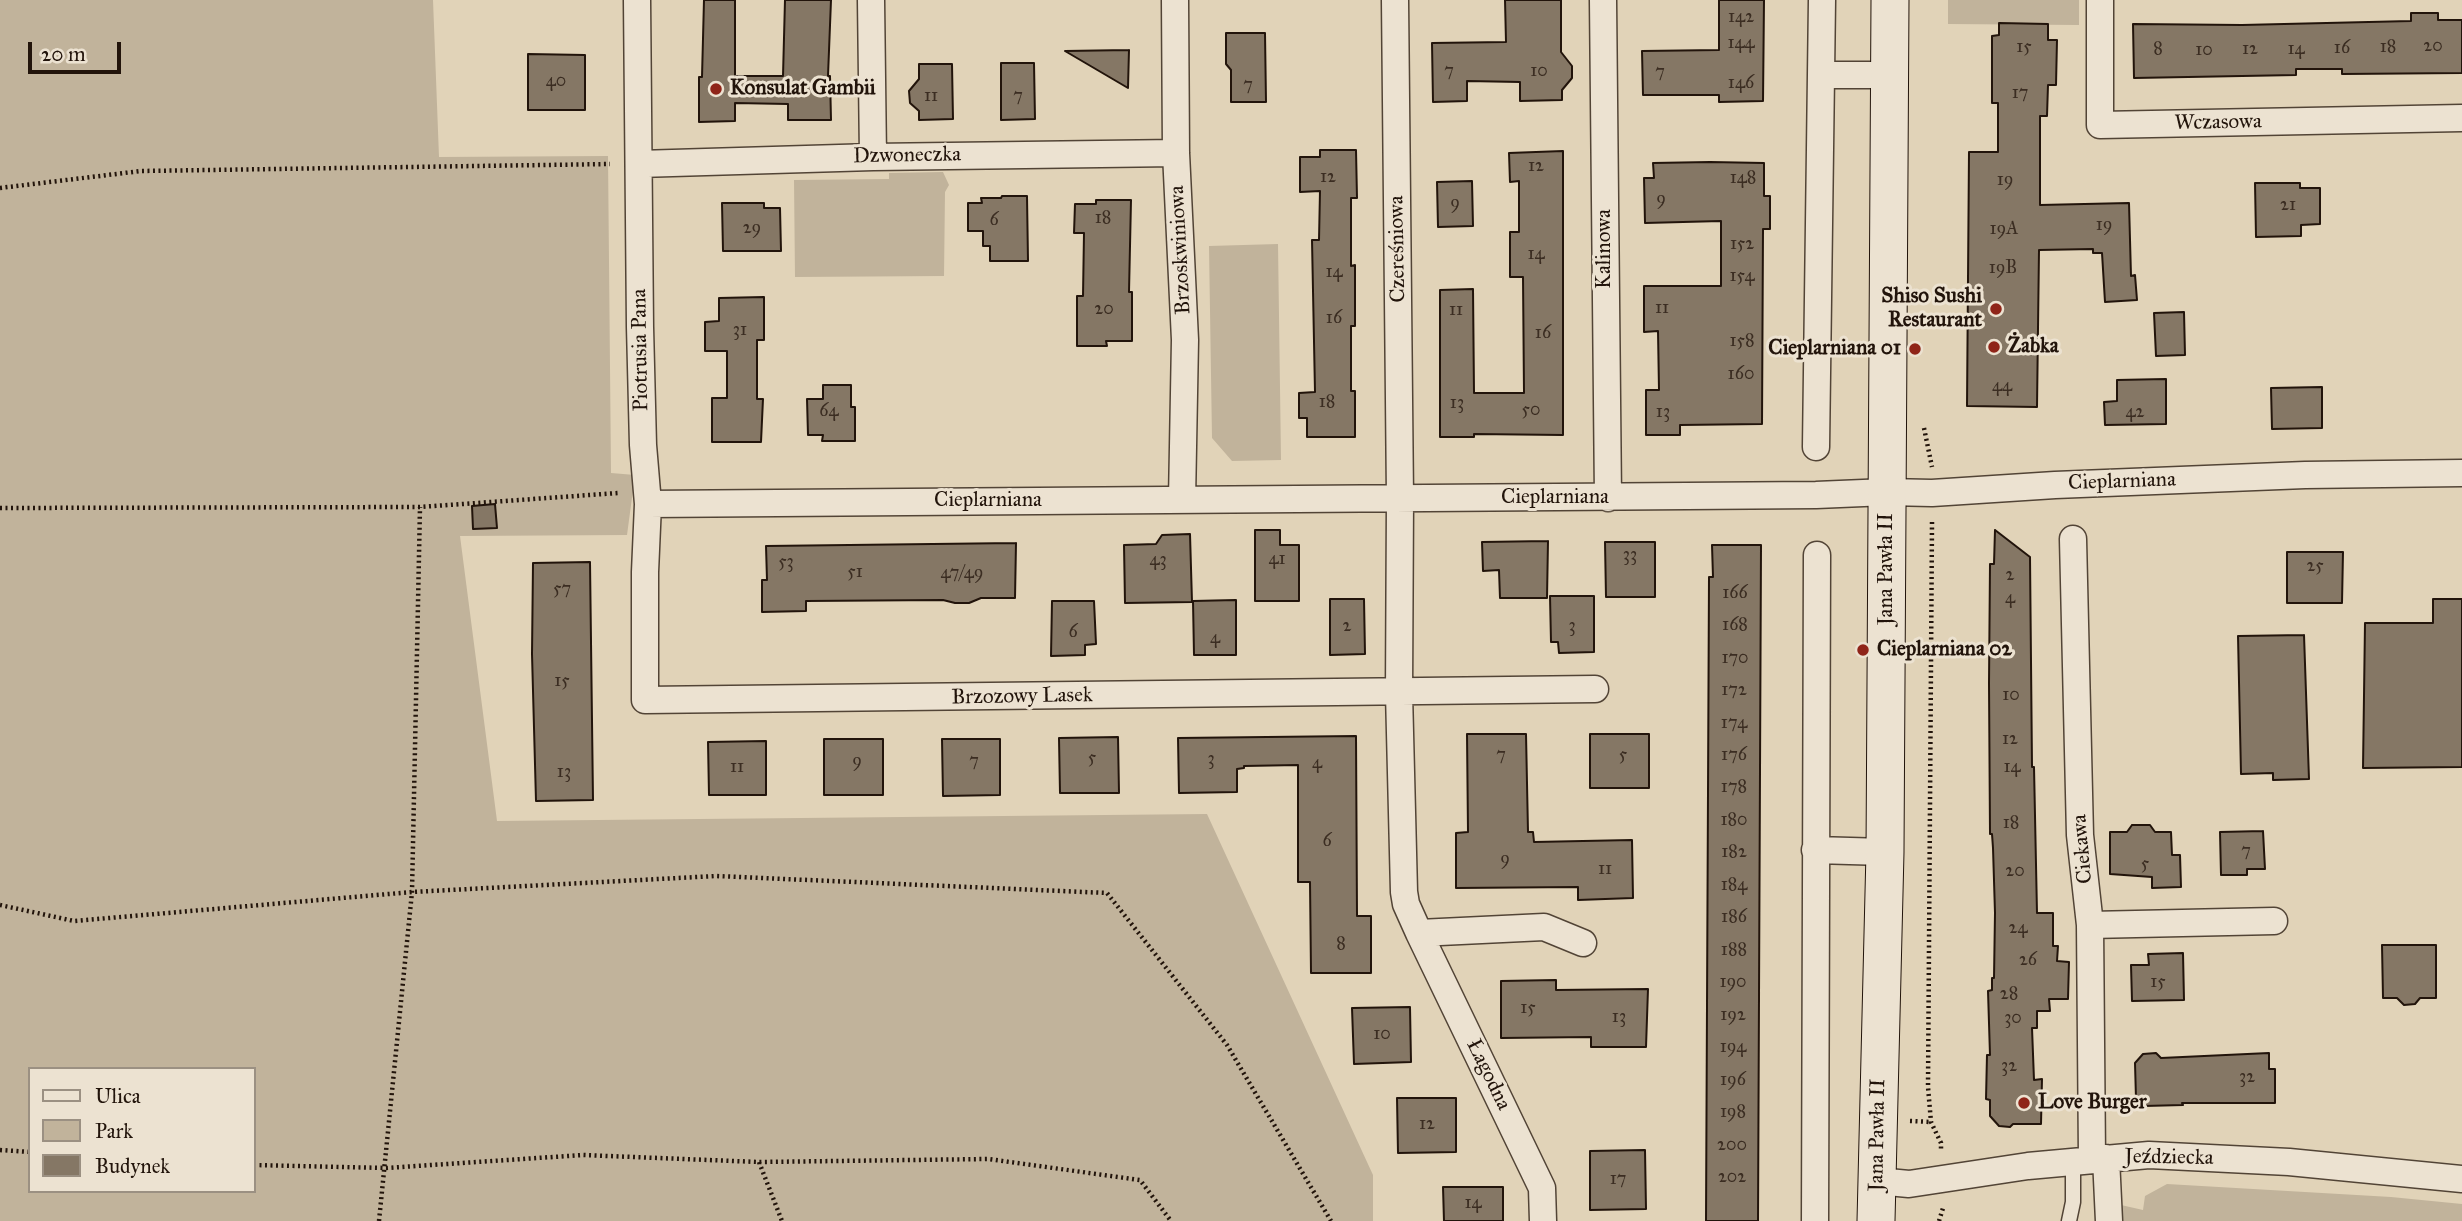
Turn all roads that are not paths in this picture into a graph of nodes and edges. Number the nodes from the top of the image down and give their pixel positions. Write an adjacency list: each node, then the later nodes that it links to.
1 (637, 0): 14 (street, Piotrusia Pana)
2 (871, 0): 13 (street)
3 (1175, 0): 12 (street, Brzoskwiniowa)
4 (1395, 0): 19 (street, Czereśniowa)
5 (1603, 0): 20 (street, Kalinowa)
6 (1822, 0): 9 (street)
7 (1890, 0): 10 (street, Jana Pawła II)
8 (2100, 0): 11 (street, Wczasowa)
9 (1821, 75): 10 (street); 15 (street)
10 (1889, 75): 17 (street, Jana Pawła II)
11 (2462, 118)
12 (1176, 153): 13 (street, Dzwoneczka); 21 (street, Brzoskwiniowa)
13 (873, 157): 14 (street, Dzwoneczka)
14 (639, 163): 18 (street, Piotrusia Pana)
15 (1816, 447)
16 (2462, 473): 17 (street, Cieplarniana)
17 (1887, 492): 20 (street, Cieplarniana); 28 (street, Jana Pawła II)
18 (648, 498): 21 (street, Cieplarniana); 26 (street, Piotrusia Pana)
19 (1400, 498): 20 (street, Cieplarniana); 21 (street, Cieplarniana); 25 (street, Łagodna)
20 (1608, 498)
21 (1182, 500)
22 (2073, 540): 30 (street, Ciekawa)
23 (1817, 555): 27 (street)
24 (1595, 689): 25 (street)
25 (1399, 693): 26 (street, Brzozowy Lasek); 31 (street, Łagodna)
26 (645, 700)
27 (1815, 850): 28 (street); 37 (street)
28 (1885, 852): 35 (street, Jana Pawła II)
29 (2274, 921): 30 (street)
30 (2090, 925): 33 (street, Ciekawa)
31 (1419, 933): 32 (street); 36 (street, Łagodna)
32 (1583, 943)
33 (2090, 1159): 34 (street, Jeździecka); 35 (street, Jeździecka); 39 (lane); 40 (street, Ciekawa)
34 (2462, 1179)
35 (1877, 1181): 38 (street, Jana Pawła II)
36 (1543, 1221)
37 (1815, 1221)
38 (1876, 1221)
39 (2069, 1221)
40 (2109, 1221)

